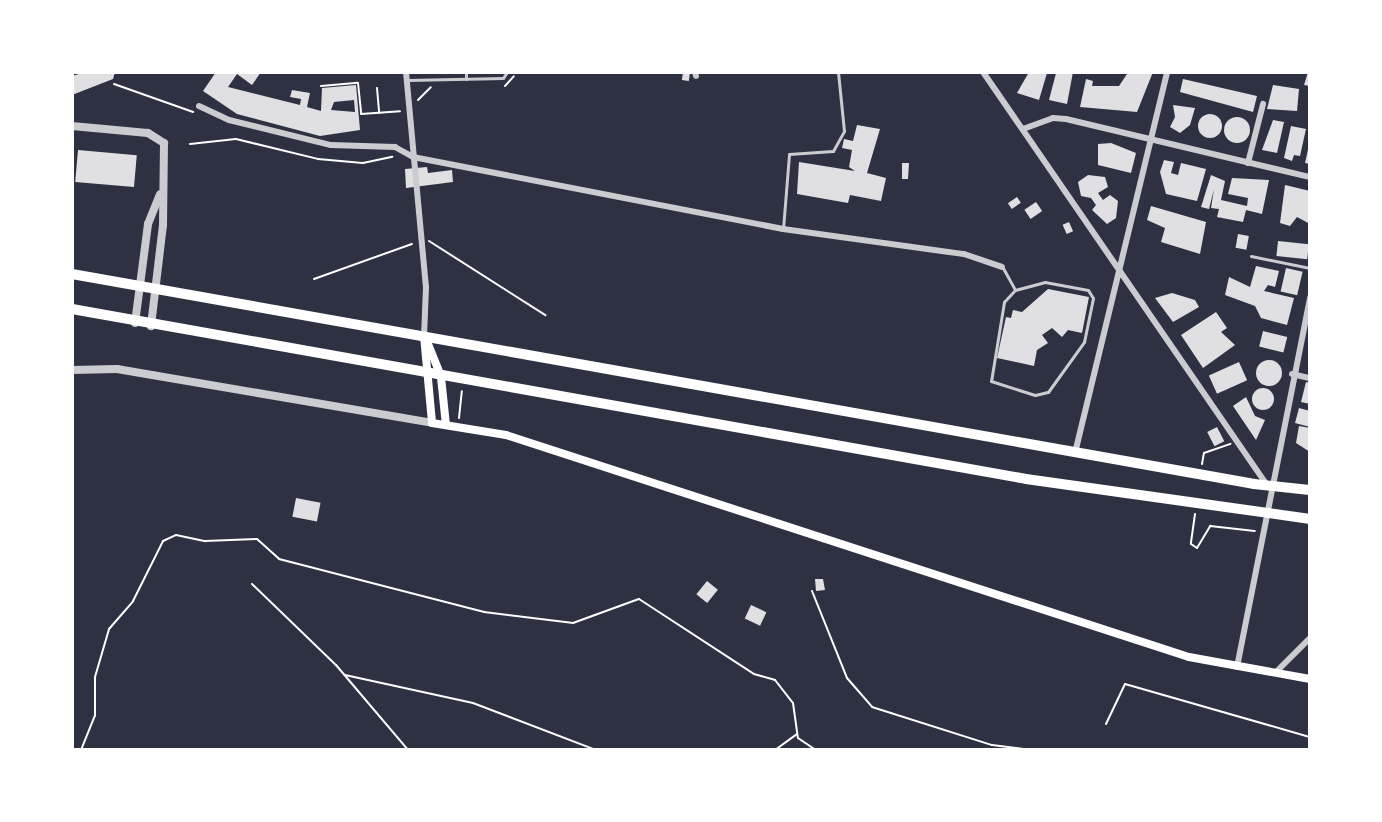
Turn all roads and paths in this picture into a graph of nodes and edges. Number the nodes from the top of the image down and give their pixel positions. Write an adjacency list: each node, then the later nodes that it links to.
1 (406, 72): 9 (street)
2 (466, 72): 8 (lane)
3 (507, 72): 8 (lane)
4 (514, 72): 13 (path)
5 (838, 72): 28 (lane)
6 (983, 72): 20 (street)
7 (1167, 72): 21 (street)
8 (466, 79): 9 (lane)
9 (406, 80): 17 (street)
10 (114, 84): 16 (path)
11 (321, 86): 18 (path)
12 (444, 86): 17 (path)
13 (500, 87)
14 (377, 88): 18 (path)
15 (1263, 104): 25 (street)
16 (199, 106): 23 (street)
17 (409, 110): 18 (path); 24 (street)
18 (379, 113)
19 (72, 126): 27 (street)
20 (1023, 129): 21 (street); 31 (street)
21 (1151, 138): 25 (street); 31 (street)
22 (190, 144): 23 (path)
23 (395, 147): 24 (street)
24 (413, 157): 28 (street); 41 (street)
25 (1248, 163): 26 (street)
26 (1310, 177)
27 (160, 194): 34 (street); 35 (street)
28 (783, 229): 30 (street)
29 (1251, 256): 32 (lane)
30 (1002, 267): 36 (lane)
31 (1120, 268): 51 (street); 52 (street)
32 (1310, 268)
33 (72, 274): 34 (highway)
34 (140, 285): 35 (highway); 39 (street)
35 (156, 287): 40 (street); 41 (highway)
36 (1015, 290): 36 (lane)
37 (1310, 297): 44 (street)
38 (72, 309): 39 (highway)
39 (135, 323): 40 (highway)
40 (151, 326): 43 (highway)
41 (424, 336): 43 (main road); 45 (main road); 52 (highway)
42 (72, 370): 48 (street)
43 (428, 374): 45 (highway); 48 (main road)
44 (1292, 374): 46 (street); 54 (street)
45 (441, 377): 49 (main road); 56 (highway)
46 (1310, 378)
47 (462, 391): 50 (path)
48 (432, 423): 49 (main road)
49 (446, 425): 50 (main road)
50 (459, 426): 63 (main road)
51 (1234, 442): 53 (path); 54 (street)
52 (1075, 453): 54 (highway)
53 (1203, 459)
54 (1270, 487): 55 (highway); 56 (street)
55 (1310, 490)
56 (1266, 516): 57 (highway); 59 (street)
57 (1310, 519)
58 (1192, 532): 59 (path)
59 (1263, 532): 63 (street)
60 (252, 584): 64 (path)
61 (812, 591): 75 (path)
62 (1310, 638): 65 (street)
63 (1237, 670): 65 (main road)
64 (345, 675): 71 (path); 72 (path)
65 (1273, 676): 66 (main road)
66 (1310, 679)
67 (1106, 724): 69 (path)
68 (797, 734): 70 (path); 73 (path); 74 (path)
69 (1310, 737)
70 (81, 750)
71 (408, 750)
72 (596, 750)
73 (775, 750)
74 (816, 750)
75 (1032, 750)

